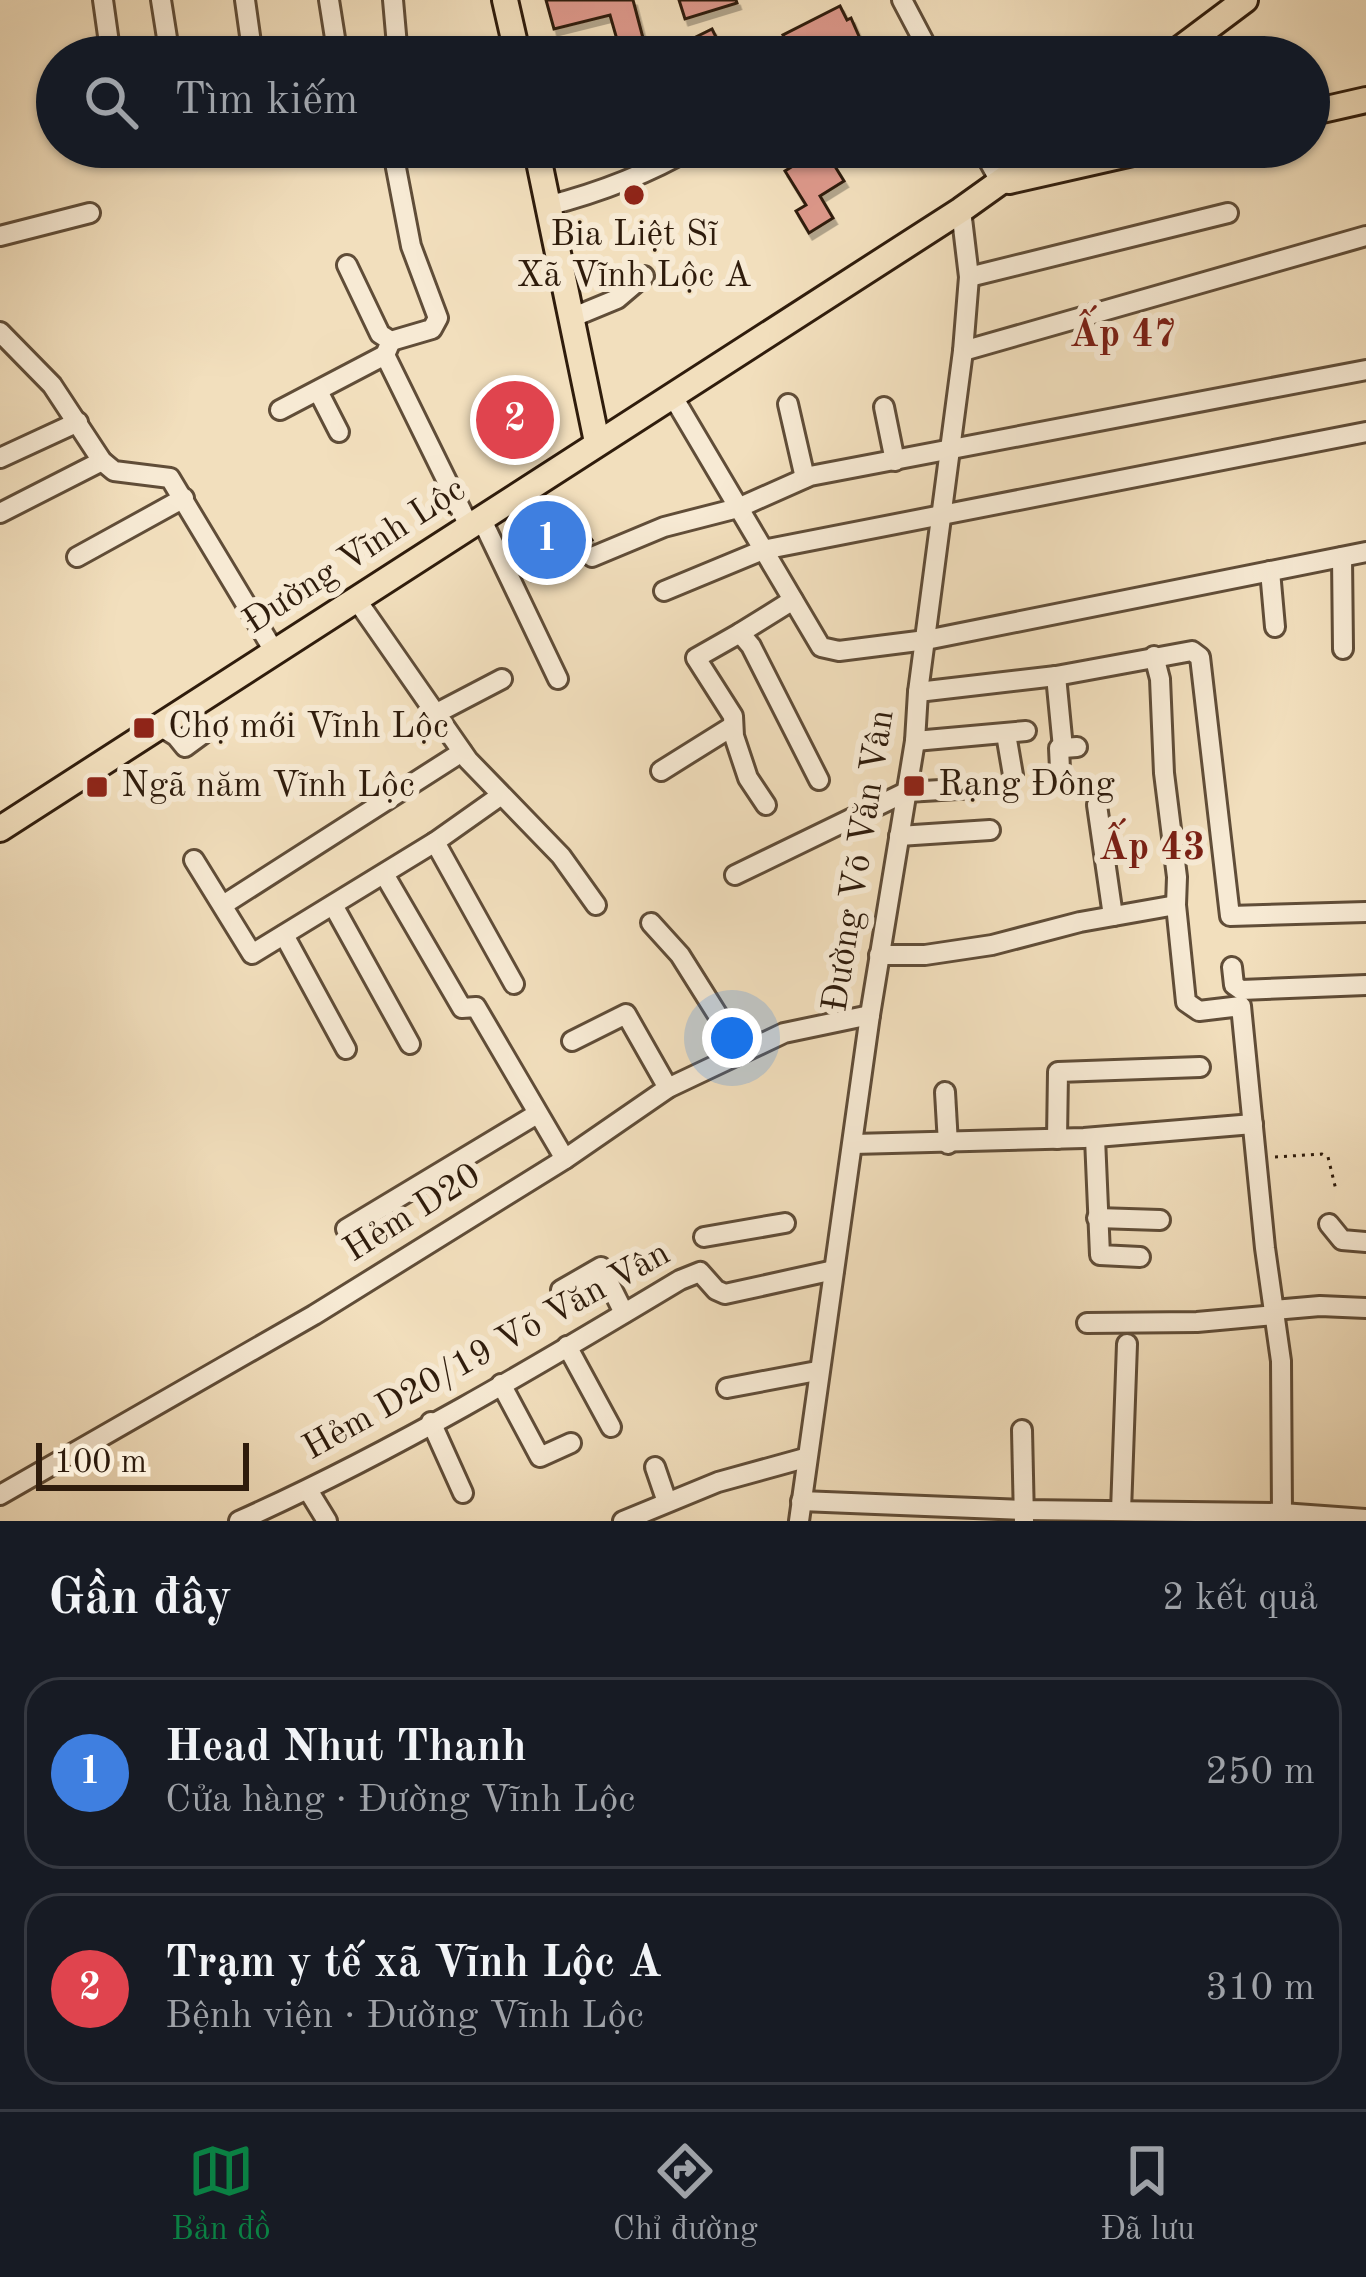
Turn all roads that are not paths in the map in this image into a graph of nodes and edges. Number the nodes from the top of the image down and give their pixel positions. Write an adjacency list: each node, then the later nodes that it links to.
1 (104, 0): 9 (street)
2 (161, 0): 10 (street)
3 (244, 0): 11 (street)
4 (329, 0): 12 (street)
5 (393, 0): 13 (street)
6 (505, 0): 14 (main road)
7 (902, 0): 15 (street)
8 (1245, 0): 16 (main road)
9 (109, 36)
10 (167, 36)
11 (250, 36)
12 (335, 36)
13 (396, 36)
14 (513, 36)
15 (921, 36)
16 (1196, 36)
17 (1366, 100): 18 (main road)
18 (1330, 108)
19 (396, 168): 37 (street)
20 (540, 168): 26 (main road)
21 (648, 168): 26 (street)
22 (992, 168): 25 (street)
23 (1020, 168): 25 (main road, Đường Vĩnh Lộc)
24 (1051, 168): 25 (main road)
25 (1000, 183): 27 (main road, Đường Vĩnh Lộc)
26 (547, 206): 35 (main road)
27 (962, 210): 34 (street, Đường Võ Văn Vân); 42 (main road, Đường Vĩnh Lộc)
28 (90, 213): 30 (street)
29 (1228, 213): 34 (street)
30 (0, 236)
31 (1366, 236): 38 (street)
32 (347, 265): 37 (street)
33 (644, 276): 35 (street)
34 (969, 277): 38 (street, Đường Võ Văn Vân)
35 (571, 318): 49 (main road)
36 (0, 332): 39 (street)
37 (388, 348): 41 (street); 59 (street)
38 (964, 351): 50 (street, Đường Võ Văn Vân)
39 (8, 352): 46 (street)
40 (1366, 370): 50 (street)
41 (317, 392): 45 (street); 47 (street)
42 (672, 395): 49 (main road, Đường Vĩnh Lộc); 56 (street)
43 (788, 404): 54 (street)
44 (884, 407): 52 (street)
45 (280, 410)
46 (78, 422): 51 (street); 53 (street)
47 (339, 432)
48 (1366, 432): 57 (street)
49 (597, 442): 59 (main road, Đường Vĩnh Lộc)
50 (950, 451): 52 (street); 57 (street, Đường Võ Văn Vân)
51 (0, 458)
52 (895, 460): 54 (street)
53 (102, 461): 55 (street); 58 (street)
54 (805, 478): 56 (street)
55 (184, 498): 62 (street); 73 (street)
56 (738, 508): 60 (street); 63 (street)
57 (941, 513): 60 (street); 71 (street, Đường Võ Văn Vân)
58 (0, 514)
59 (475, 522): 67 (main road, Đường Vĩnh Lộc); 77 (street)
60 (763, 550): 66 (street); 68 (street)
61 (1366, 552): 64 (street)
62 (76, 557)
63 (592, 557)
64 (1342, 557): 65 (street); 72 (street)
65 (1270, 571): 69 (street); 71 (street)
66 (664, 591)
67 (356, 599): 73 (main road, Đường Vĩnh Lộc); 79 (street)
68 (794, 601): 70 (street); 71 (street)
69 (1275, 626)
70 (740, 633): 80 (street); 86 (street)
71 (926, 640): 78 (street, Đường Võ Văn Vân)
72 (1343, 650)
73 (274, 651): 92 (main road, Đường Vĩnh Lộc)
74 (1154, 656): 75 (street); 102 (street); 103 (street)
75 (1056, 676): 78 (street); 83 (street)
76 (502, 679): 79 (street)
77 (558, 679)
78 (918, 692): 81 (street, Đường Võ Văn Vân)
79 (435, 714): 82 (street)
80 (733, 726): 84 (street); 90 (street)
81 (915, 741): 85 (street); 88 (street, Đường Võ Văn Vân)
82 (462, 752): 89 (street); 100 (street)
83 (1060, 769)
84 (661, 771)
85 (1013, 775)
86 (819, 780)
87 (993, 787): 88 (street)
88 (907, 793): 94 (street, Đường Võ Văn Vân); 98 (street)
89 (500, 796): 95 (street); 99 (street)
90 (766, 805)
91 (1097, 806): 104 (street)
92 (0, 829)
93 (990, 830): 94 (street)
94 (899, 836): 107 (street, Đường Võ Văn Vân)
95 (435, 842): 97 (street); 109 (street)
96 (194, 860): 100 (street)
97 (384, 874): 101 (street); 119 (street)
98 (735, 875)
99 (596, 904)
100 (223, 905): 106 (street)
101 (333, 905): 106 (street); 113 (street)
102 (1176, 905): 104 (street); 120 (street)
103 (1366, 912)
104 (1113, 916): 107 (street)
105 (651, 923): 115 (street)
106 (284, 935): 114 (street)
107 (879, 956): 111 (street, Đường Võ Văn Vân)
108 (1232, 967): 110 (street)
109 (514, 984)
110 (1366, 985)
111 (870, 1015): 115 (street, Hẻm D20); 123 (street, Đường Võ Văn Vân)
112 (572, 1041): 117 (street)
113 (410, 1044)
114 (346, 1049)
115 (740, 1052): 117 (street, Hẻm D20)
116 (1200, 1067): 121 (street)
117 (668, 1088): 125 (street, Hẻm D20)
118 (945, 1092): 124 (street)
119 (537, 1114): 125 (street); 130 (street)
120 (1253, 1124): 122 (street); 138 (street)
121 (1057, 1138): 122 (street); 124 (street)
122 (1095, 1138): 126 (street)
123 (853, 1144): 124 (street); 133 (street, Đường Võ Văn Vân)
124 (948, 1144)
125 (565, 1159): 153 (street, Hẻm D20)
126 (1097, 1217): 127 (street); 132 (street)
127 (1160, 1220)
128 (785, 1223): 134 (street)
129 (1329, 1224): 131 (street)
130 (346, 1229)
131 (1366, 1242)
132 (1140, 1257)
133 (834, 1270): 134 (street, Hẻm D20/19 Võ Văn Vân); 142 (street, Đường Võ Văn Vân)
134 (700, 1272): 137 (street, Hẻm D20/19 Võ Văn Vân)
135 (561, 1290): 137 (street)
136 (1366, 1308): 138 (street)
137 (624, 1313): 141 (street, Hẻm D20/19 Võ Văn Vân)
138 (1274, 1313): 139 (street); 157 (street)
139 (1087, 1323)
140 (1127, 1344): 158 (street)
141 (567, 1346): 143 (street, Hẻm D20/19 Võ Văn Vân); 146 (street)
142 (817, 1371): 144 (street); 149 (street, Đường Võ Văn Vân)
143 (501, 1384): 145 (street, Hẻm D20/19 Võ Văn Vân); 148 (street)
144 (727, 1388)
145 (431, 1422): 151 (street, Hẻm D20/19 Võ Văn Vân); 152 (street)
146 (611, 1426)
147 (1022, 1430): 159 (street)
148 (571, 1443)
149 (806, 1458): 154 (street); 155 (street, Đường Võ Văn Vân)
150 (655, 1467): 154 (street)
151 (308, 1490): 161 (street, Hẻm D20/19 Võ Văn Vân); 162 (street)
152 (463, 1492)
153 (0, 1496)
154 (669, 1501): 163 (street); 164 (street)
155 (800, 1511): 156 (street)
156 (937, 1513): 159 (street)
157 (1282, 1513): 158 (street); 160 (street)
158 (1110, 1514): 159 (street)
159 (1023, 1516)
160 (1366, 1519)
161 (239, 1521)
162 (327, 1521)
163 (623, 1521)
164 (676, 1521)

